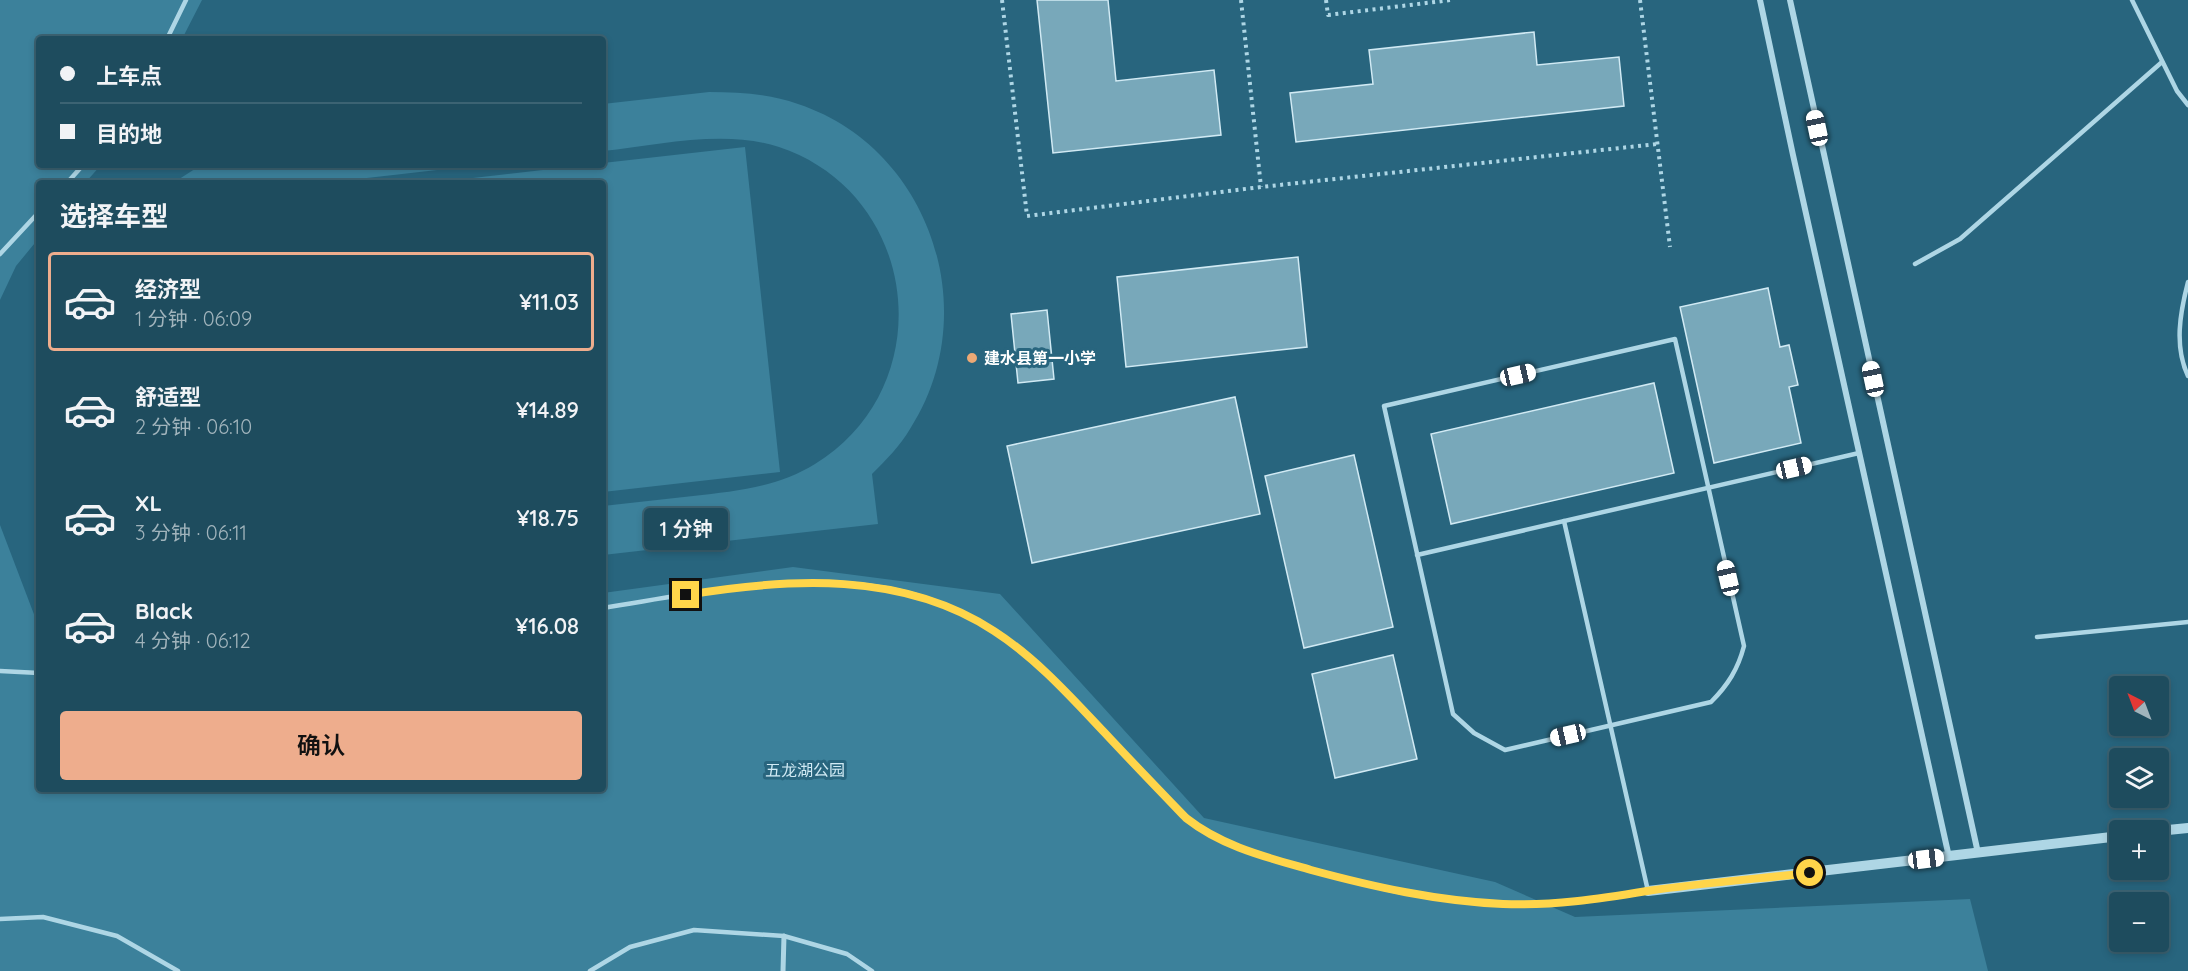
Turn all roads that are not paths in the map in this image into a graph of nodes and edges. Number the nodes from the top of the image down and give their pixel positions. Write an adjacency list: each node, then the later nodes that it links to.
1 (186, 0): 5 (lane)
2 (1760, 0): 15 (street)
3 (1790, 0): 28 (street)
4 (2132, 0): 6 (lane)
5 (168, 36)
6 (2162, 62): 7 (lane); 12 (lane)
7 (2188, 105)
8 (80, 168): 9 (lane)
9 (70, 180)
10 (36, 215): 11 (lane)
11 (0, 254)
12 (1915, 264)
13 (2188, 282): 14 (lane)
14 (2188, 376)
15 (1859, 453): 16 (lane); 29 (street)
16 (1708, 488): 17 (lane); 18 (lane); 24 (lane)
17 (1564, 521): 18 (lane); 24 (lane)
18 (1417, 555): 24 (lane)
19 (606, 608): 30 (lane)
20 (2188, 622): 21 (lane)
21 (2037, 637)
22 (0, 672): 23 (lane)
23 (36, 673)
24 (1610, 725): 30 (lane)
25 (2188, 828): 26 (street)
26 (2169, 830)
27 (2109, 838): 28 (street)
28 (1978, 853): 29 (street)
29 (1949, 857): 30 (street)
30 (1648, 891)
31 (0, 919): 33 (lane)
32 (784, 936): 34 (lane); 35 (street); 36 (lane)
33 (177, 971)
34 (590, 971)
35 (783, 971)
36 (872, 971)

